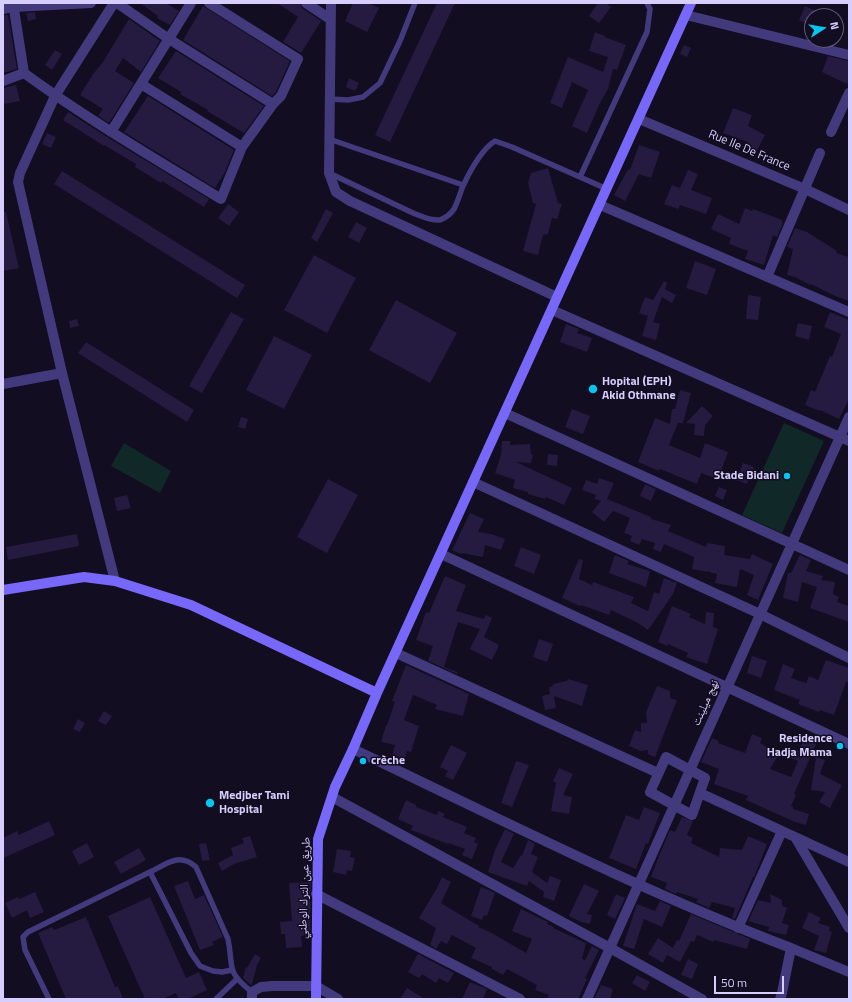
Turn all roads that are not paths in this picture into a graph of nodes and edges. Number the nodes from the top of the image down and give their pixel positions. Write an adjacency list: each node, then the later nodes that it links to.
1 (91, 3): 10 (street)
2 (116, 3): 13 (street); 19 (street)
3 (191, 3): 13 (street)
4 (209, 3): 21 (street)
5 (306, 3): 12 (street)
6 (331, 3): 12 (street)
7 (415, 3): 20 (lane)
8 (647, 3): 29 (lane)
9 (691, 3): 11 (main road, طريق عين الترك الوطني)
10 (10, 6): 15 (street)
11 (686, 15): 14 (street); 22 (main road, طريق عين الترك الوطني)
12 (330, 19): 20 (street)
13 (169, 39): 17 (street); 21 (street)
14 (849, 55)
15 (24, 73): 16 (street); 19 (street)
16 (3, 81)
17 (141, 84): 23 (street); 26 (street)
18 (849, 93): 24 (street)
19 (55, 96): 23 (street); 39 (street)
20 (330, 99): 25 (street)
21 (272, 104): 26 (street)
22 (639, 119): 31 (main road, طريق عين الترك الوطني); 32 (street, Rue Ile De France)
23 (111, 132): 26 (street)
24 (831, 132)
25 (329, 139): 28 (street); 30 (lane)
26 (242, 147)
27 (820, 153): 32 (street)
28 (329, 173): 30 (lane); 36 (street)
29 (580, 177): 30 (lane); 31 (lane)
30 (463, 185)
31 (607, 189): 33 (main road, طريق عين الترك الوطني)
32 (806, 189): 34 (street, Rue Ile De France); 35 (street)
33 (600, 205): 35 (street); 36 (main road, طريق عين الترك الوطني)
34 (849, 210)
35 (767, 277): 38 (street)
36 (557, 297): 37 (main road, طريق عين الترك الوطني)
37 (552, 310): 41 (main road, طريق عين الترك الوطني); 43 (street)
38 (849, 312)
39 (62, 373): 40 (street); 48 (street)
40 (3, 384)
41 (505, 413): 44 (main road, طريق عين الترك الوطني); 45 (street)
42 (849, 417): 43 (street, نهج ميلينت)
43 (844, 439): 45 (street, نهج ميلينت)
44 (473, 482): 46 (main road, طريق عين الترك الوطني); 50 (street)
45 (792, 544): 47 (street); 50 (street, نهج ميلينت)
46 (441, 554): 51 (main road, طريق عين الترك الوطني); 53 (street)
47 (849, 570)
48 (115, 581): 49 (main road); 54 (main road)
49 (3, 590)
50 (760, 614): 52 (street); 53 (street, نهج ميلينت)
51 (396, 653): 54 (main road, طريق عين الترك الوطني); 58 (street)
52 (849, 658)
53 (727, 687): 55 (street); 57 (street, نهج ميلينت)
54 (377, 693): 56 (main road, طريق عين الترك الوطني)
55 (849, 744)
56 (353, 749): 60 (main road, طريق عين الترك الوطني); 68 (street)
57 (690, 770): 58 (street); 59 (street); 61 (street, نهج ميلينت)
58 (658, 773): 61 (street)
59 (700, 793): 61 (street); 62 (street)
60 (332, 797): 69 (main road, طريق عين الترك الوطني); 72 (street)
61 (674, 806): 68 (street, نهج ميلينت)
62 (782, 831): 63 (street); 70 (street)
63 (795, 837): 64 (street); 65 (street)
64 (816, 847): 65 (street); 66 (street)
65 (808, 860): 71 (street)
66 (849, 862)
67 (150, 872): 74 (lane); 74 (lane); 79 (lane)
68 (638, 885): 70 (street); 72 (street, نهج ميلينت)
69 (316, 894): 77 (main road, طريق عين الترك الوطني); 83 (street)
70 (738, 928): 73 (street)
71 (849, 928)
72 (610, 948): 84 (street, نهج ميلينت); 85 (street)
73 (791, 948): 75 (street); 86 (street)
74 (232, 970): 76 (lane)
75 (849, 972)
76 (237, 979): 78 (lane); 80 (lane)
77 (316, 986): 78 (street); 81 (main road, طريق عين الترك الوطني); 82 (street)
78 (250, 997)
79 (49, 999)
80 (216, 999)
81 (316, 999)
82 (338, 999)
83 (520, 999)
84 (587, 999)
85 (702, 999)
86 (780, 999)

